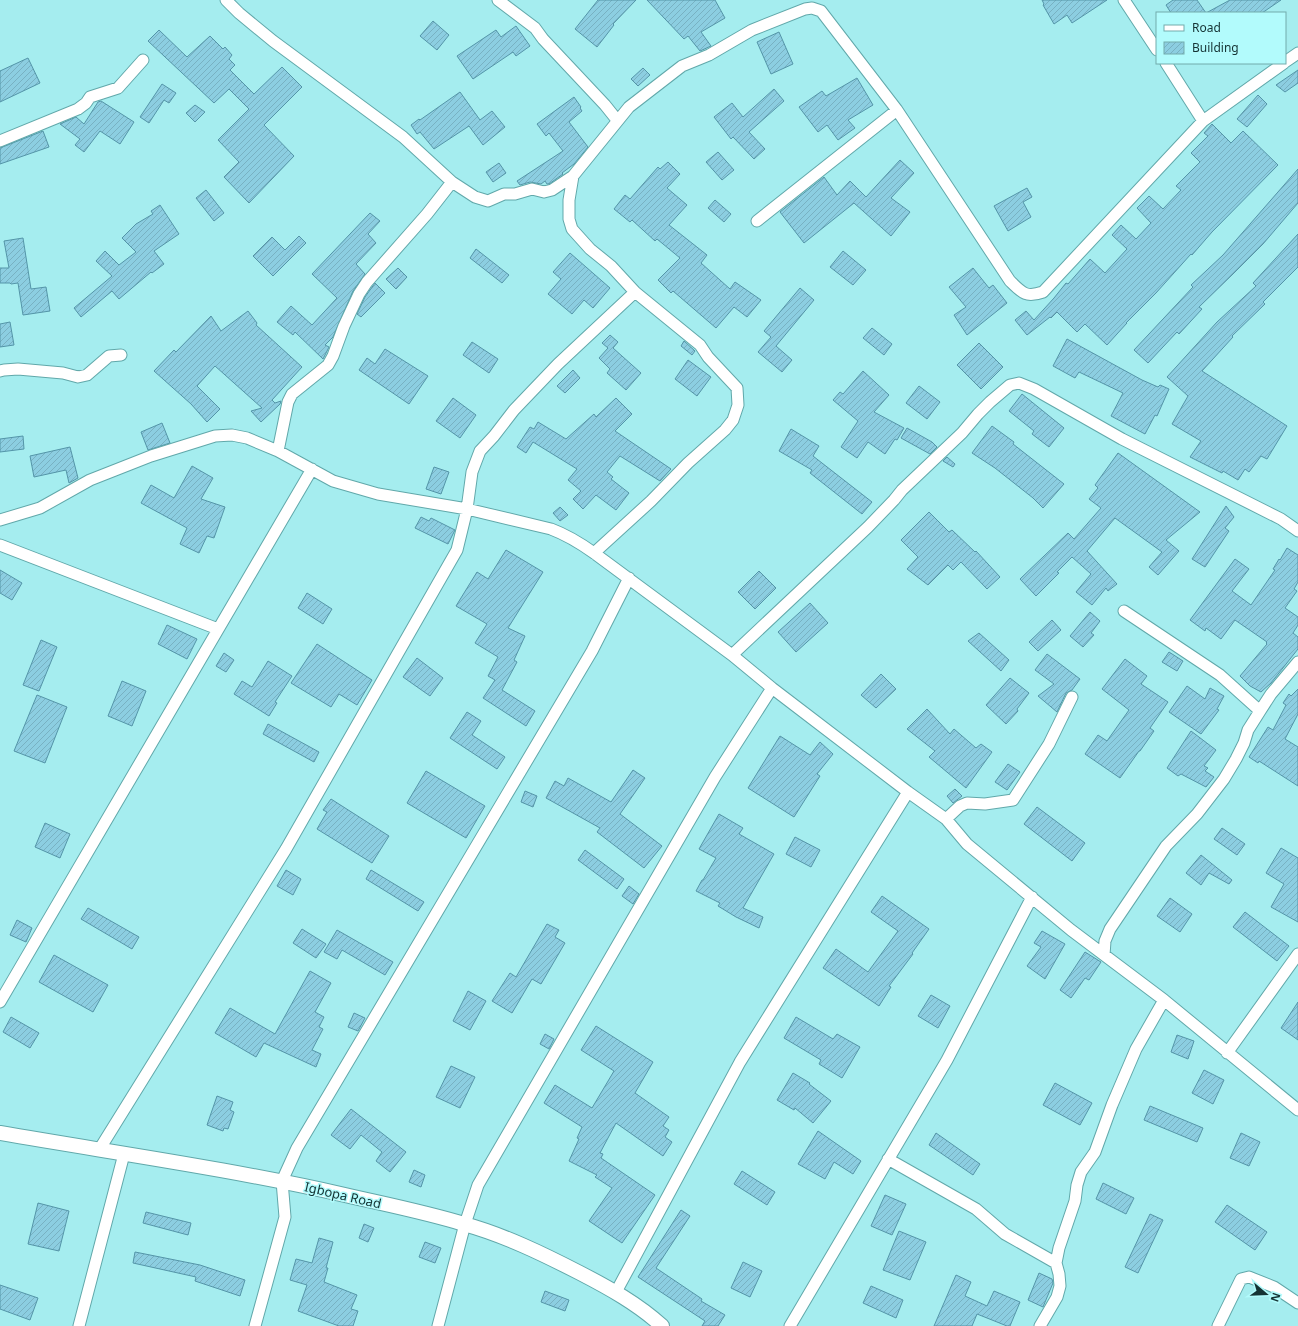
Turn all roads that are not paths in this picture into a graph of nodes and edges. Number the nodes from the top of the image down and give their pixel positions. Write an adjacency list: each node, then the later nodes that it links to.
1 (226, 0): 15 (street)
2 (498, 0): 11 (street)
3 (1124, 0): 4 (street)
4 (1156, 48)
5 (1298, 53): 7 (street)
6 (143, 60): 13 (street)
7 (1286, 62)
8 (1167, 64): 12 (street)
9 (1283, 64): 12 (street)
10 (897, 110): 11 (street); 12 (street); 16 (street)
11 (617, 120): 14 (street)
12 (1203, 121)
13 (0, 141)
14 (573, 176): 15 (street); 17 (street)
15 (452, 182): 20 (street)
16 (757, 221)
17 (636, 292): 22 (street); 26 (street)
18 (121, 355): 19 (street)
19 (0, 371)
20 (278, 451): 21 (street); 23 (street)
21 (312, 469): 22 (street); 29 (street)
22 (467, 509): 26 (street); 45 (street)
23 (0, 520)
24 (1298, 531): 30 (street)
25 (0, 545): 29 (street)
26 (594, 553): 27 (street)
27 (629, 578): 30 (street); 48 (street)
28 (1124, 611): 34 (street)
29 (218, 629): 41 (street)
30 (732, 655): 32 (street)
31 (1298, 662): 34 (street)
32 (772, 688): 35 (street); 49 (street)
33 (1072, 697): 36 (street)
34 (1260, 711): 39 (street)
35 (908, 792): 36 (street); 51 (street)
36 (946, 818): 37 (street)
37 (1032, 898): 39 (street); 47 (street)
38 (1298, 954): 42 (street)
39 (1104, 955): 40 (street)
40 (1164, 1000): 42 (street); 50 (street)
41 (0, 1002)
42 (1227, 1053): 43 (street)
43 (1298, 1110)
44 (0, 1133): 45 (street, Igbopa Road)
45 (99, 1150): 46 (street, Igbopa Road)
46 (124, 1154): 48 (street, Igbopa Road); 53 (street)
47 (888, 1159): 50 (street); 57 (street)
48 (282, 1181): 49 (street, Igbopa Road); 54 (street)
49 (465, 1224): 51 (street, Igbopa Road); 55 (street)
50 (1056, 1263): 58 (street)
51 (616, 1292): 56 (street, Igbopa Road)
52 (1298, 1303): 59 (street)
53 (79, 1326)
54 (255, 1326)
55 (438, 1326)
56 (662, 1326)
57 (790, 1326)
58 (1040, 1326)
59 (1218, 1326)

